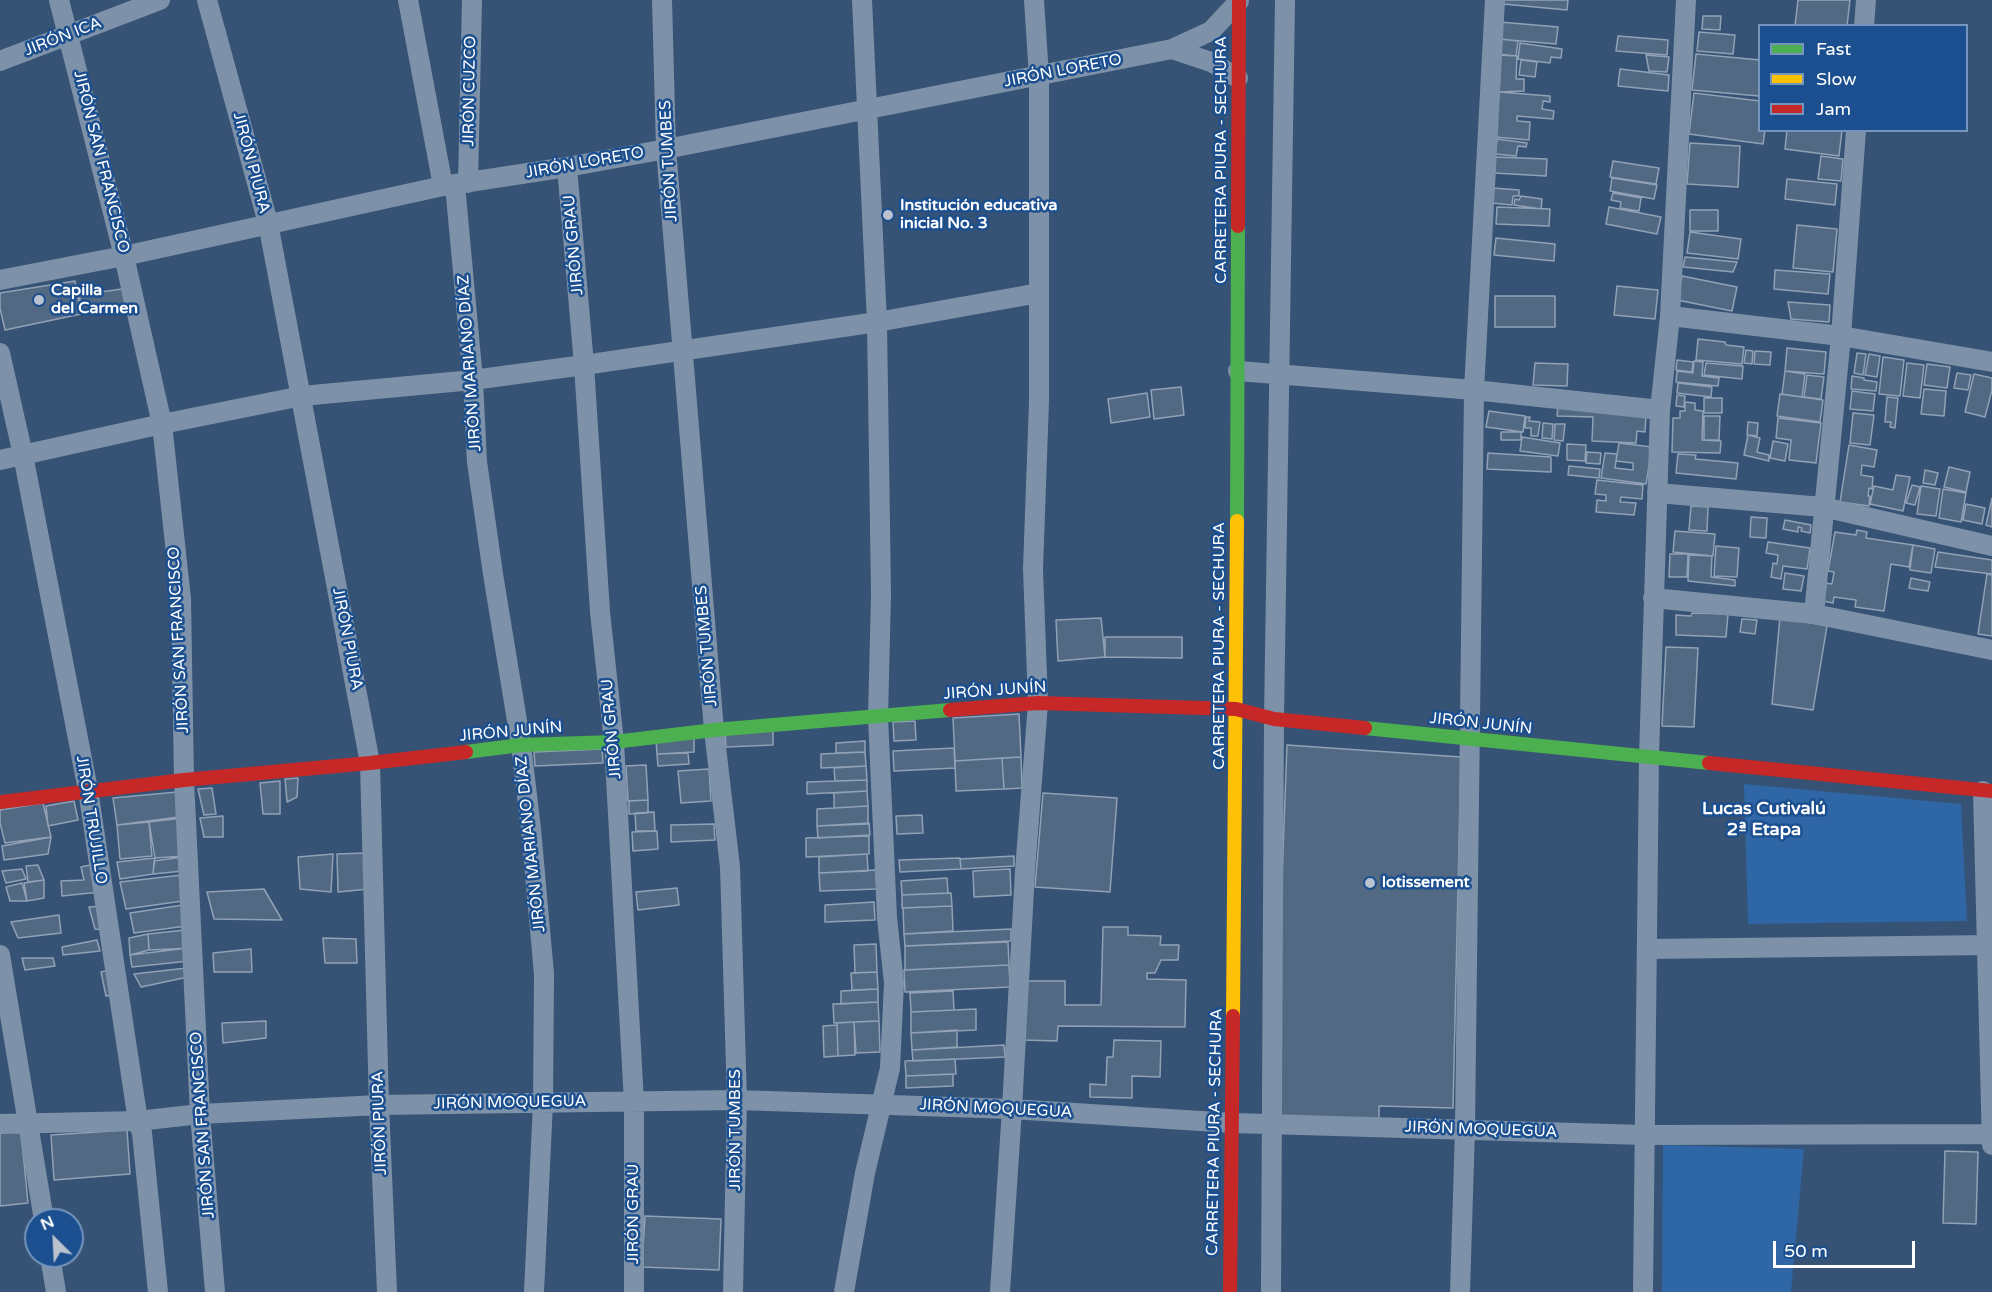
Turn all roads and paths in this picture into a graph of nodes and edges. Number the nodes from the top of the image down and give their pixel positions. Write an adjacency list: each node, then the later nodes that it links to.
1 (59, 0): 15 (street, JIRÓN SAN FRANCISCO)
2 (160, 0): 15 (street, JIRÓN ICA)
3 (207, 0): 25 (street, JIRÓN PIURA)
4 (408, 0): 24 (street, JIRÓN MARIANO DÍAZ)
5 (472, 0): 24 (street, JIRÓN CUZCO)
6 (662, 0): 22 (street, JIRÓN TUMBES)
7 (862, 0): 20 (street)
8 (1034, 0): 18 (street)
9 (1239, 0): 16 (street, JIRÓN LORETO); 19 (street, CARRETERA PIURA - SECHURA)
10 (1285, 0): 37 (street)
11 (1496, 0): 39 (street)
12 (1686, 0): 29 (street)
13 (1866, 0): 14 (street)
14 (1864, 24)
15 (69, 35): 17 (street, JIRÓN ICA); 26 (street, JIRÓN SAN FRANCISCO)
16 (1172, 49): 18 (street, JIRÓN LORETO); 19 (street, JIRÓN LORETO)
17 (0, 61)
18 (1039, 76): 20 (street, JIRÓN LORETO); 28 (street)
19 (1238, 78): 36 (street, CARRETERA PIURA - SECHURA)
20 (866, 110): 22 (street, JIRÓN LORETO); 30 (street)
21 (1856, 132): 31 (street)
22 (666, 149): 23 (street, JIRÓN LORETO); 32 (street, JIRÓN TUMBES)
23 (567, 167): 24 (street, JIRÓN LORETO); 35 (street, JIRÓN GRAU)
24 (455, 184): 25 (street, JIRÓN LORETO); 38 (street, JIRÓN MARIANO DÍAZ)
25 (268, 223): 26 (street, JIRÓN LORETO); 40 (street, JIRÓN PIURA)
26 (124, 256): 27 (street, JIRÓN LORETO); 42 (street, JIRÓN SAN FRANCISCO)
27 (0, 280)
28 (1039, 293): 30 (street); 51 (street)
29 (1670, 316): 31 (street); 41 (street)
30 (877, 322): 32 (street); 53 (street)
31 (1841, 336): 34 (street); 46 (street)
32 (682, 350): 35 (street); 55 (street, JIRÓN TUMBES)
33 (0, 353): 43 (street, JIRÓN TRUJILLO)
34 (1992, 363)
35 (584, 365): 38 (street); 57 (street, JIRÓN GRAU)
36 (1238, 371): 37 (street); 52 (street, CARRETERA PIURA - SECHURA)
37 (1281, 375): 39 (street); 54 (street)
38 (473, 380): 40 (street); 58 (street, JIRÓN MARIANO DÍAZ)
39 (1474, 390): 41 (street); 56 (street)
40 (302, 396): 42 (street); 60 (street, JIRÓN PIURA)
41 (1660, 410): 45 (street)
42 (162, 424): 43 (street); 61 (street, JIRÓN SAN FRANCISCO)
43 (23, 455): 44 (street); 62 (street, JIRÓN TRUJILLO)
44 (0, 460)
45 (1657, 493): 46 (street); 48 (street)
46 (1823, 507): 47 (street); 49 (street)
47 (1992, 546)
48 (1653, 598): 49 (street); 59 (street)
49 (1814, 614): 50 (street)
50 (1992, 650)
51 (1038, 704): 52 (street, JIRÓN JUNÍN); 53 (street, JIRÓN JUNÍN); 73 (street)
52 (1236, 709): 54 (street, JIRÓN JUNÍN); 76 (street, CARRETERA PIURA - SECHURA)
53 (878, 717): 55 (street, JIRÓN JUNÍN); 71 (street)
54 (1274, 719): 56 (street, JIRÓN JUNÍN); 79 (street)
55 (714, 730): 57 (street, JIRÓN JUNÍN); 68 (street, JIRÓN TUMBES)
56 (1469, 740): 59 (street, JIRÓN JUNÍN); 80 (street)
57 (614, 742): 58 (street, JIRÓN JUNÍN); 69 (street, JIRÓN GRAU)
58 (521, 745): 60 (street, JIRÓN JUNÍN); 70 (street, JIRÓN MARIANO DÍAZ)
59 (1649, 756): 63 (street, JIRÓN JUNÍN); 66 (street)
60 (370, 763): 61 (street, JIRÓN JUNÍN); 72 (street, JIRÓN PIURA)
61 (184, 780): 62 (street, JIRÓN JUNÍN); 74 (street, JIRÓN SAN FRANCISCO)
62 (88, 790): 64 (street, JIRÓN JUNÍN); 75 (street, JIRÓN TRUJILLO)
63 (1987, 791): 65 (street)
64 (0, 802)
65 (1989, 945): 66 (street); 81 (street)
66 (1647, 949): 82 (street)
67 (0, 955): 78 (street)
68 (737, 1100): 69 (street, JIRÓN MOQUEGUA); 71 (street, JIRÓN MOQUEGUA); 92 (street, JIRÓN TUMBES)
69 (634, 1102): 70 (street, JIRÓN MOQUEGUA); 91 (street, JIRÓN GRAU)
70 (543, 1103): 72 (street, JIRÓN MOQUEGUA); 90 (street, JIRÓN MARIANO DÍAZ)
71 (882, 1103): 73 (street, JIRÓN MOQUEGUA); 93 (street)
72 (379, 1105): 74 (street, JIRÓN MOQUEGUA); 89 (street, JIRÓN PIURA)
73 (1012, 1109): 76 (street, JIRÓN MOQUEGUA); 94 (street)
74 (200, 1114): 75 (street, JIRÓN MOQUEGUA); 88 (street, JIRÓN SAN FRANCISCO)
75 (138, 1121): 78 (street, JIRÓN MOQUEGUA); 87 (street, JIRÓN TRUJILLO)
76 (1232, 1123): 79 (street, JIRÓN MOQUEGUA); 95 (street, CARRETERA PIURA - SECHURA)
77 (0, 1124): 78 (street, JIRÓN MOQUEGUA)
78 (28, 1124): 84 (street)
79 (1273, 1125): 80 (street, JIRÓN MOQUEGUA); 96 (street)
80 (1465, 1129): 82 (street, JIRÓN MOQUEGUA); 97 (street)
81 (1992, 1134): 82 (street, JIRÓN MOQUEGUA); 83 (street)
82 (1644, 1135): 98 (street)
83 (1992, 1145)
84 (42, 1208)
85 (52, 1268): 86 (street)
86 (56, 1292)
87 (158, 1292)
88 (215, 1292)
89 (387, 1292)
90 (534, 1292)
91 (634, 1292)
92 (733, 1292)
93 (844, 1292)
94 (1000, 1292)
95 (1230, 1292)
96 (1271, 1292)
97 (1460, 1292)
98 (1643, 1292)

